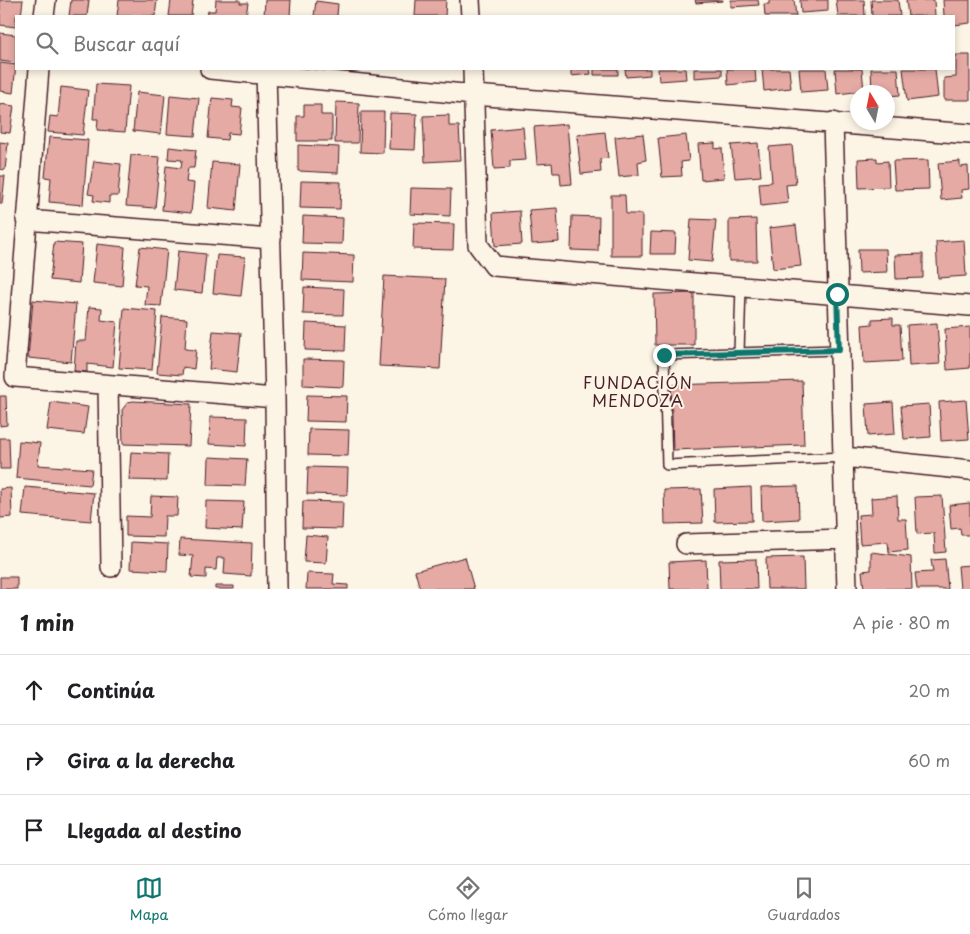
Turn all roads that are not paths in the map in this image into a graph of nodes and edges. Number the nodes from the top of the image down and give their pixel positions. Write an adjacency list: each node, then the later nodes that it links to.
1 (46, 0): 3 (street)
2 (470, 0): 4 (street)
3 (44, 15)
4 (471, 15)
5 (39, 70): 12 (street)
6 (224, 70): 8 (street)
7 (473, 70): 9 (street)
8 (266, 73): 9 (street); 13 (street)
9 (474, 95): 10 (street); 14 (street)
10 (833, 122): 11 (street); 15 (street)
11 (970, 134)
12 (26, 220): 13 (street); 19 (street)
13 (270, 239): 20 (street)
14 (741, 286): 15 (street); 18 (lane)
15 (837, 294): 16 (street); 17 (street)
16 (970, 306)
17 (839, 350): 18 (lane); 21 (street)
18 (739, 352): 21 (lane)
19 (108, 385): 20 (street); 25 (street)
20 (275, 398): 26 (street)
21 (844, 457): 22 (street); 23 (street)
22 (970, 470)
23 (845, 539): 24 (street); 27 (street)
24 (686, 544)
25 (111, 567)
26 (277, 589)
27 (847, 589)

